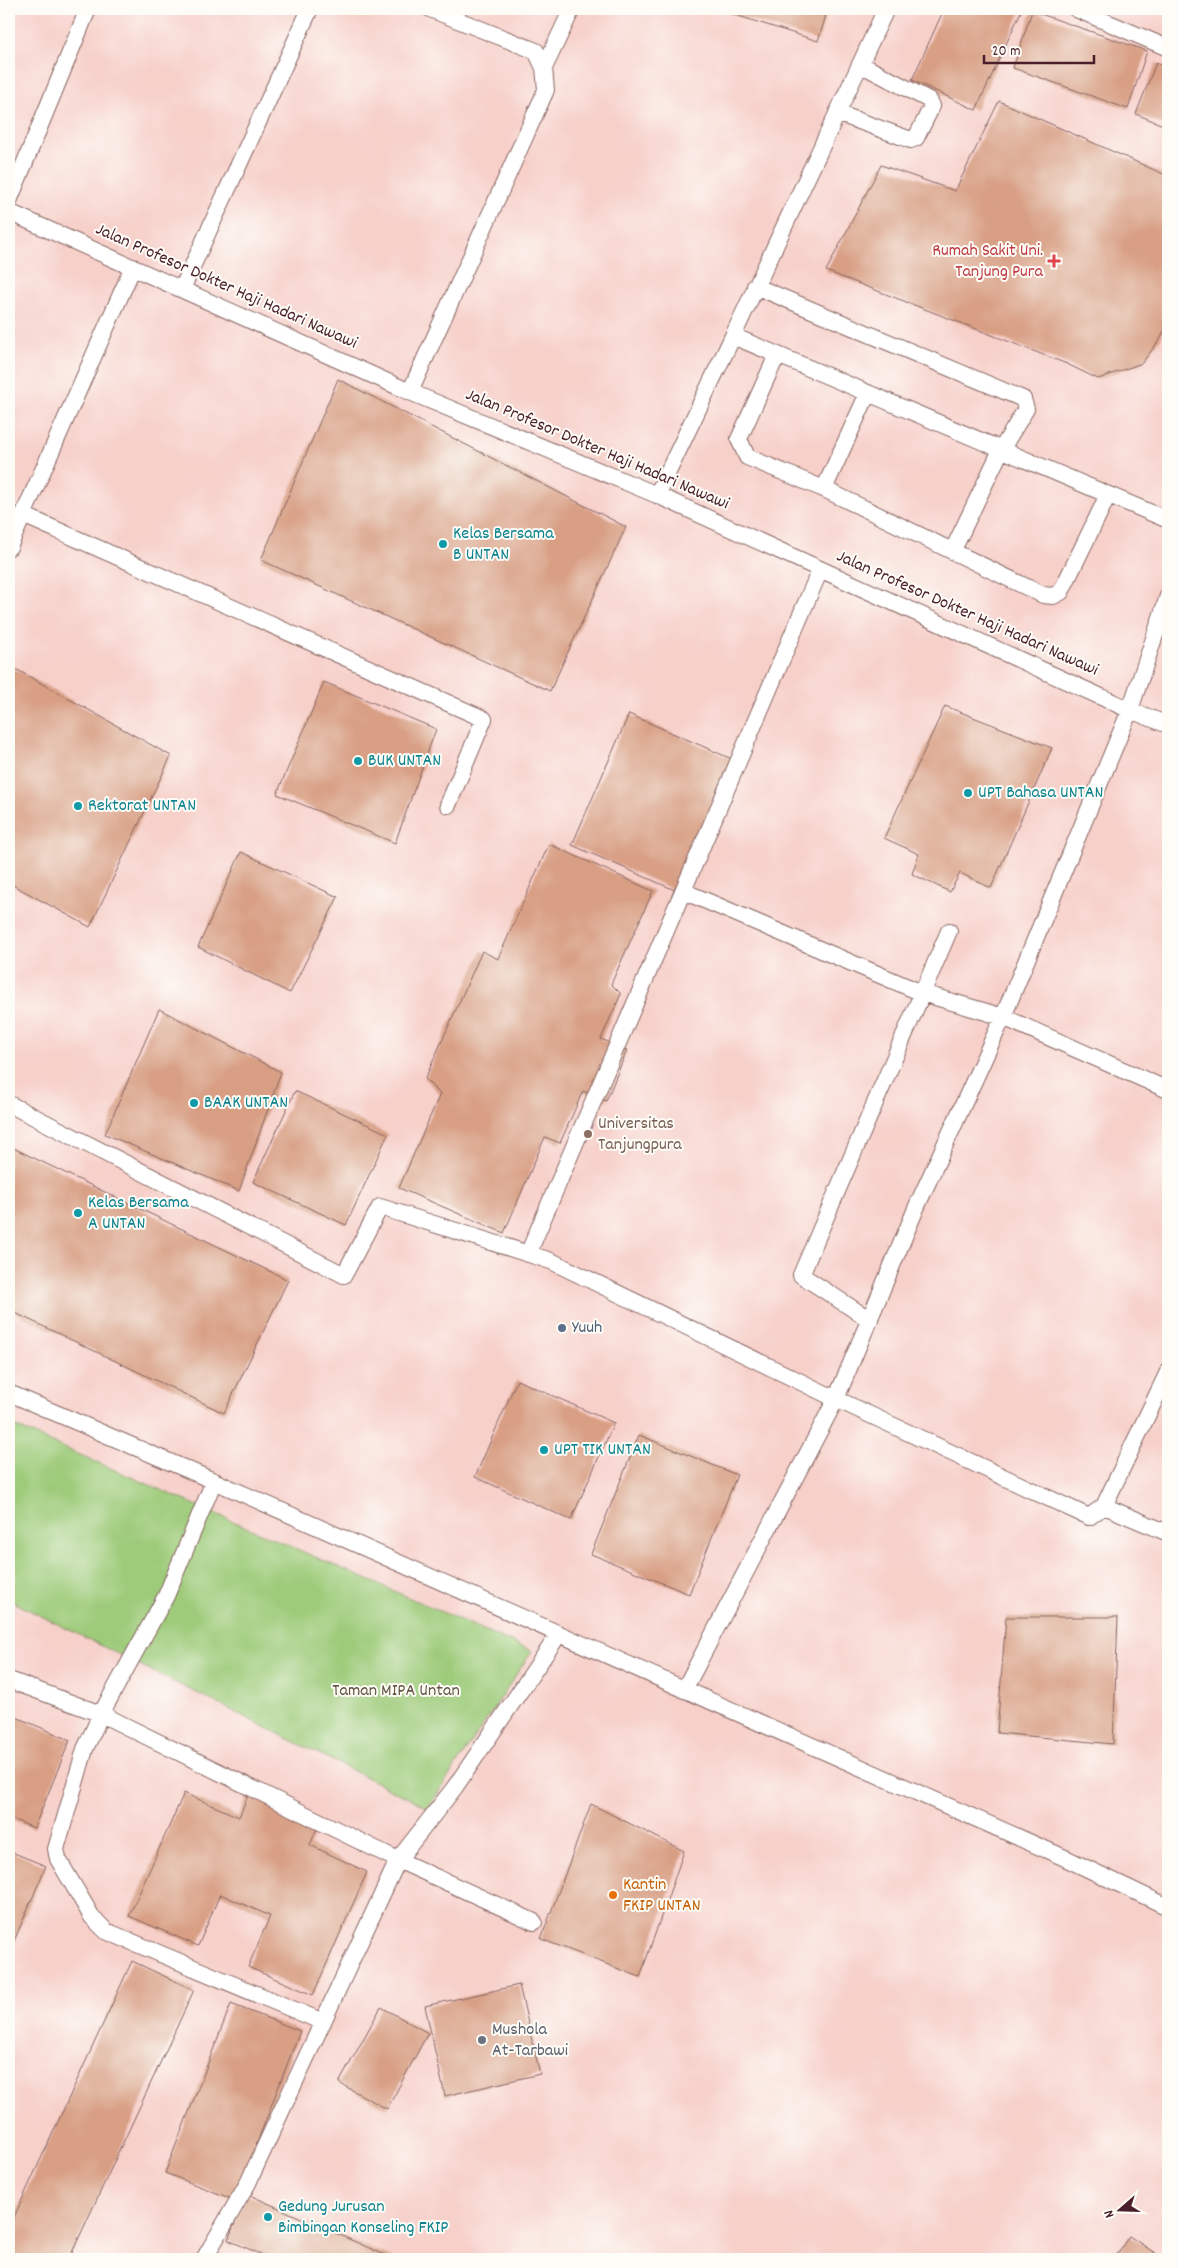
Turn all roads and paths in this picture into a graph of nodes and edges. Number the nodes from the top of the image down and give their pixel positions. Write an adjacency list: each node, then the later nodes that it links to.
1 (88, 9): 11 (lane)
2 (310, 9): 15 (lane)
3 (430, 9): 9 (lane)
4 (572, 9): 9 (lane)
5 (886, 9): 8 (lane)
6 (1076, 9): 7 (lane)
7 (1168, 48)
8 (860, 64): 10 (lane); 10 (lane)
9 (544, 68): 18 (lane)
10 (837, 113): 14 (lane)
11 (9, 200)
12 (9, 212): 13 (lane, Jalan Profesor Dokter Haji Hadari Nawawi)
13 (133, 267): 15 (lane, Jalan Profesor Dokter Haji Hadari Nawawi); 24 (lane)
14 (755, 286): 16 (lane); 20 (lane)
15 (182, 289): 18 (lane, Jalan Profesor Dokter Haji Hadari Nawawi)
16 (733, 336): 17 (lane); 23 (lane)
17 (777, 355): 19 (lane); 21 (lane)
18 (410, 392): 23 (lane, Jalan Profesor Dokter Haji Hadari Nawawi)
19 (868, 393): 20 (lane); 21 (lane)
20 (1001, 450): 22 (lane); 27 (lane)
21 (824, 490): 27 (lane)
22 (1108, 495): 25 (lane); 27 (lane)
23 (657, 496): 28 (lane, Jalan Profesor Dokter Haji Hadari Nawawi)
24 (23, 515): 26 (lane); 32 (lane)
25 (1168, 520)
26 (9, 547)
27 (953, 550)
28 (820, 570): 30 (lane, Jalan Profesor Dokter Haji Hadari Nawawi); 33 (lane)
29 (1168, 596): 30 (lane)
30 (1130, 710): 31 (lane, Jalan Profesor Dokter Haji Hadari Nawawi); 36 (lane)
31 (1168, 725)
32 (448, 805)
33 (683, 891): 35 (lane); 39 (lane)
34 (949, 931): 35 (lane)
35 (922, 993): 36 (lane); 40 (lane)
36 (1003, 1017): 37 (lane); 40 (lane)
37 (1168, 1090)
38 (9, 1104): 39 (lane)
39 (528, 1254): 43 (lane)
40 (870, 1320): 43 (lane)
41 (1168, 1372): 45 (lane)
42 (9, 1393): 44 (lane)
43 (836, 1399): 45 (lane); 49 (lane)
44 (214, 1481): 47 (lane); 50 (lane)
45 (1104, 1506): 46 (lane)
46 (1168, 1533)
47 (559, 1634): 49 (lane); 51 (lane)
48 (9, 1680): 50 (lane)
49 (684, 1690): 52 (lane)
50 (101, 1714): 51 (lane); 54 (lane)
51 (398, 1860): 53 (lane); 54 (lane)
52 (1168, 1907)
53 (534, 1922)
54 (323, 2022): 55 (lane)
55 (204, 2259)

